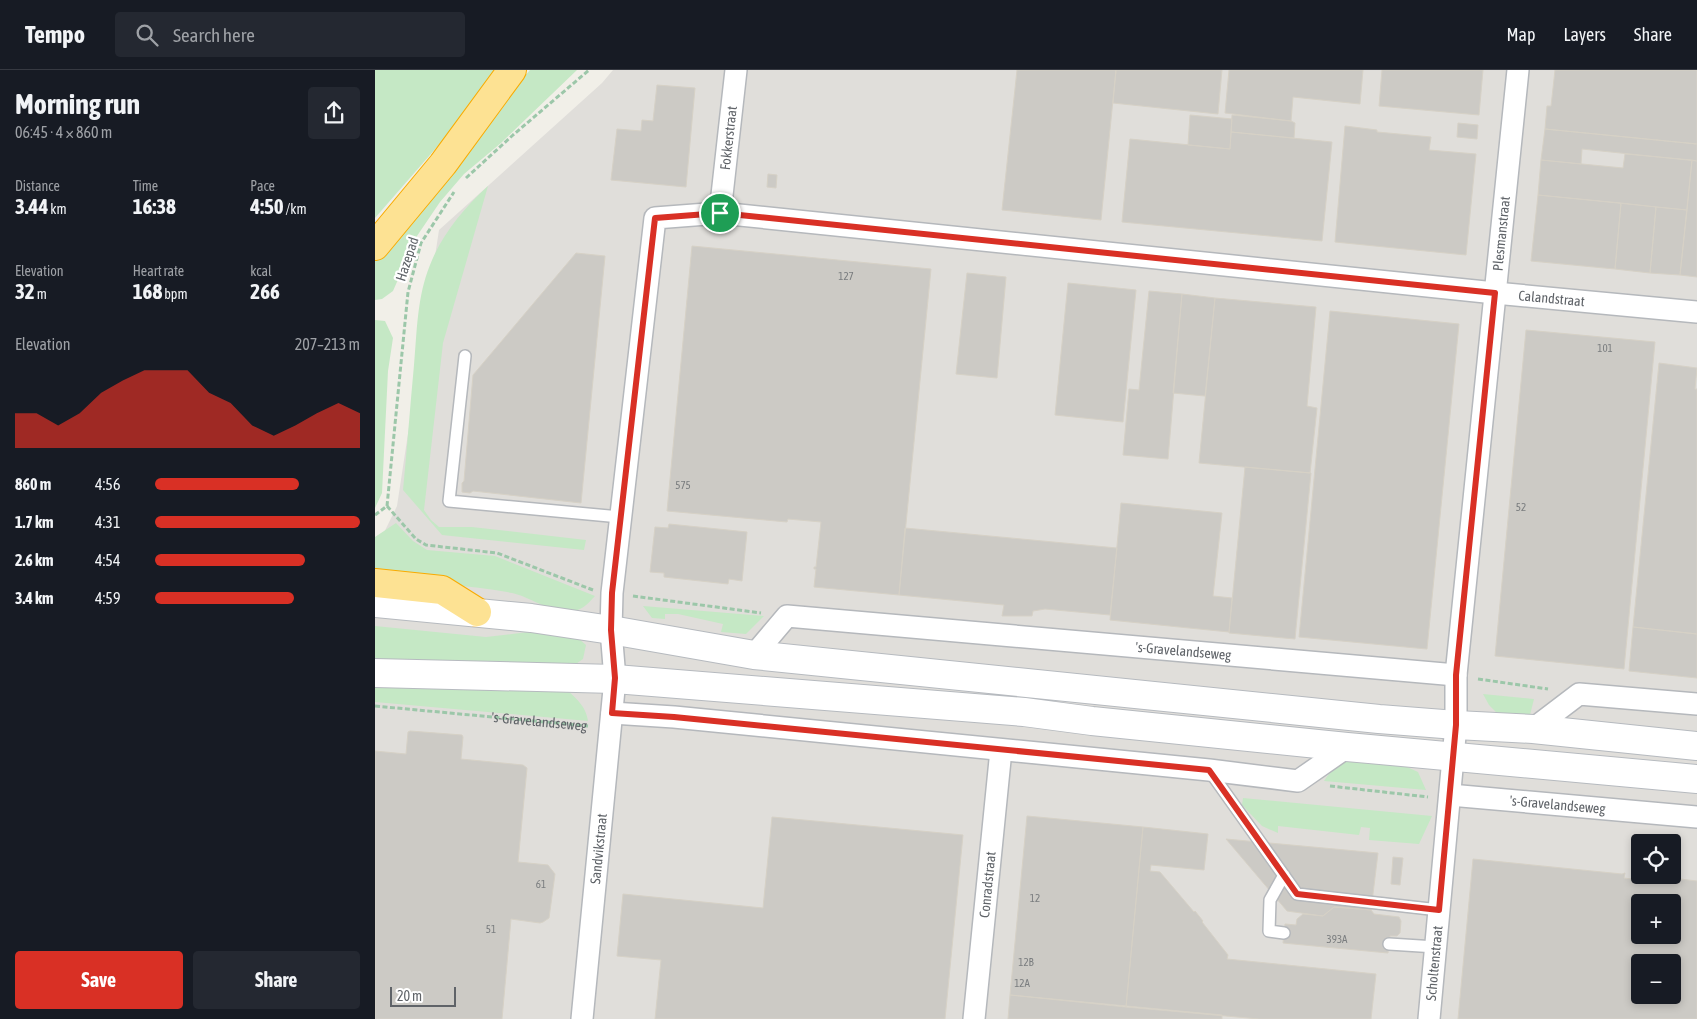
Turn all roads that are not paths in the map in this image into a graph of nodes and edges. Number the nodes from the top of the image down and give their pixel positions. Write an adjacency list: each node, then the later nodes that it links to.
1 (513, 70): 5 (highway)
2 (736, 70): 4 (street, Fokkerstraat)
3 (1518, 70): 6 (street, Plesmanstraat)
4 (720, 213): 6 (street, Calandstraat); 9 (street)
5 (375, 246)
6 (1495, 293): 7 (street, Calandstraat); 16 (street, Plesmanstraat)
7 (1697, 312)
8 (465, 356): 9 (lane)
9 (620, 518): 13 (street)
10 (375, 583): 12 (highway)
11 (375, 602): 12 (main road)
12 (477, 612): 13 (main road)
13 (611, 630): 14 (main road); 17 (street)
14 (754, 655): 16 (street, 's-Gravelandseweg); 20 (main road)
15 (375, 673): 17 (main road)
16 (1456, 675): 20 (street, Plesmanstraat)
17 (615, 678): 19 (street, Sandvikstraat); 23 (main road)
18 (1697, 704): 21 (street)
19 (612, 713): 24 (street); 35 (street, Sandvikstraat)
20 (1456, 725): 21 (main road); 25 (street, Plesmanstraat)
21 (1533, 729): 22 (main road)
22 (1697, 746)
23 (1347, 747): 25 (main road); 26 (street)
24 (1001, 750): 26 (street); 36 (street, Conradstraat)
25 (1453, 757): 27 (main road); 28 (street, Scholtenstraat)
26 (1209, 770): 30 (lane)
27 (1697, 779)
28 (1450, 795): 29 (street, 's-Gravelandseweg); 31 (street, Scholtenstraat)
29 (1697, 817)
30 (1284, 876): 31 (lane); 32 (lane)
31 (1439, 910): 34 (street, Scholtenstraat)
32 (1284, 933)
33 (1389, 944): 34 (lane)
34 (1436, 947): 37 (street, Scholtenstraat)
35 (582, 1019)
36 (974, 1019)
37 (1429, 1019)

